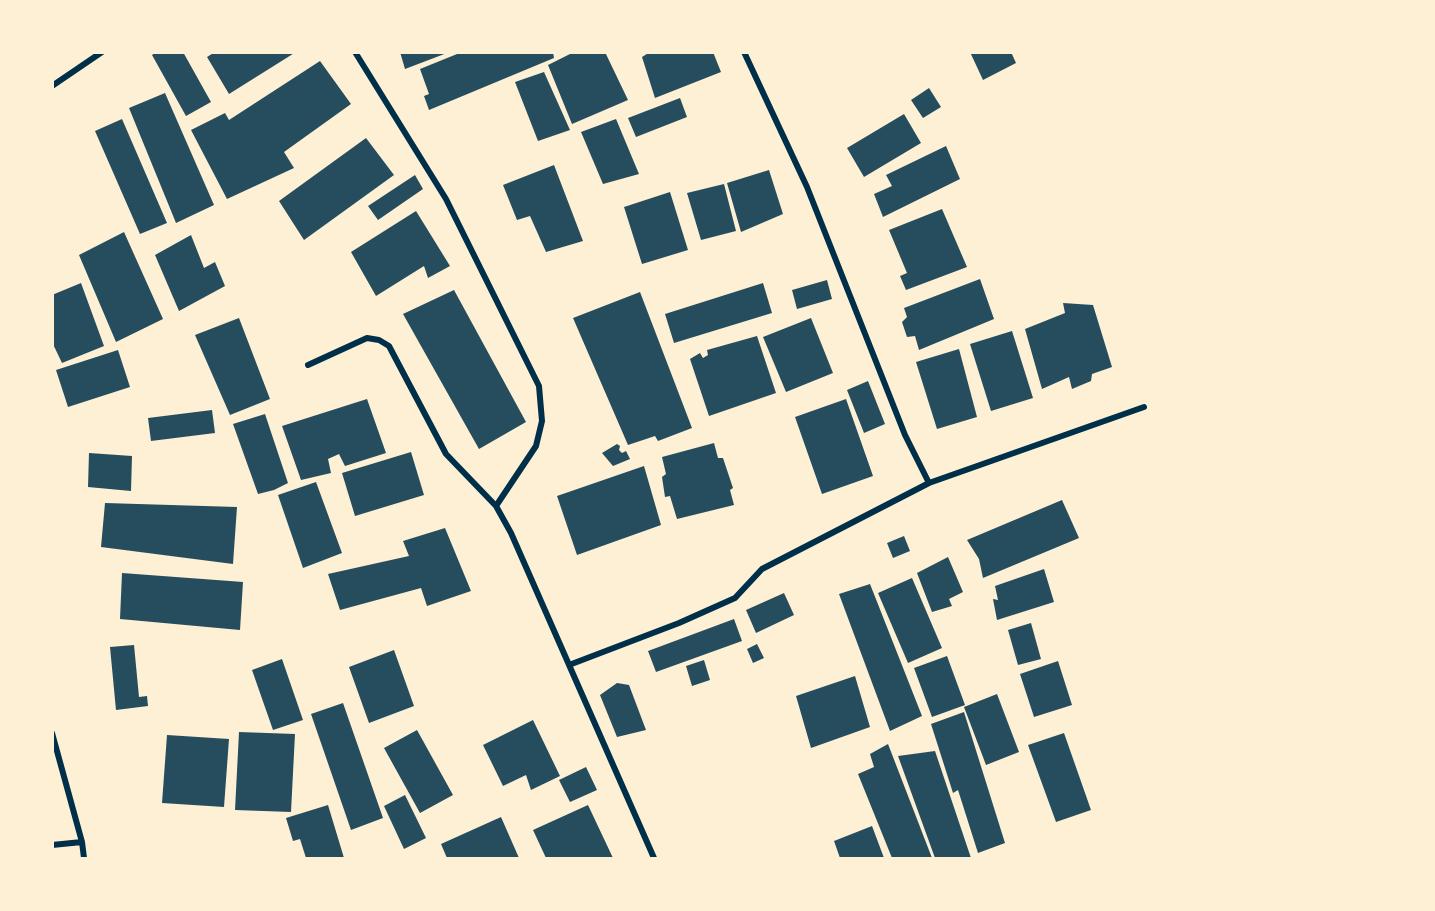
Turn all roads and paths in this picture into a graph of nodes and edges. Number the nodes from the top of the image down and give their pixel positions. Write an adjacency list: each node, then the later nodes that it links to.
1 (102, 52): 4 (street)
2 (355, 52): 8 (street)
3 (744, 52): 7 (street)
4 (52, 86)
5 (308, 365): 8 (street)
6 (1144, 407): 7 (street)
7 (929, 483): 9 (street)
8 (496, 506): 9 (street)
9 (569, 665): 14 (street)
10 (52, 733): 11 (street)
11 (82, 842): 12 (street); 13 (street)
12 (52, 845)
13 (84, 858)
14 (654, 858)

